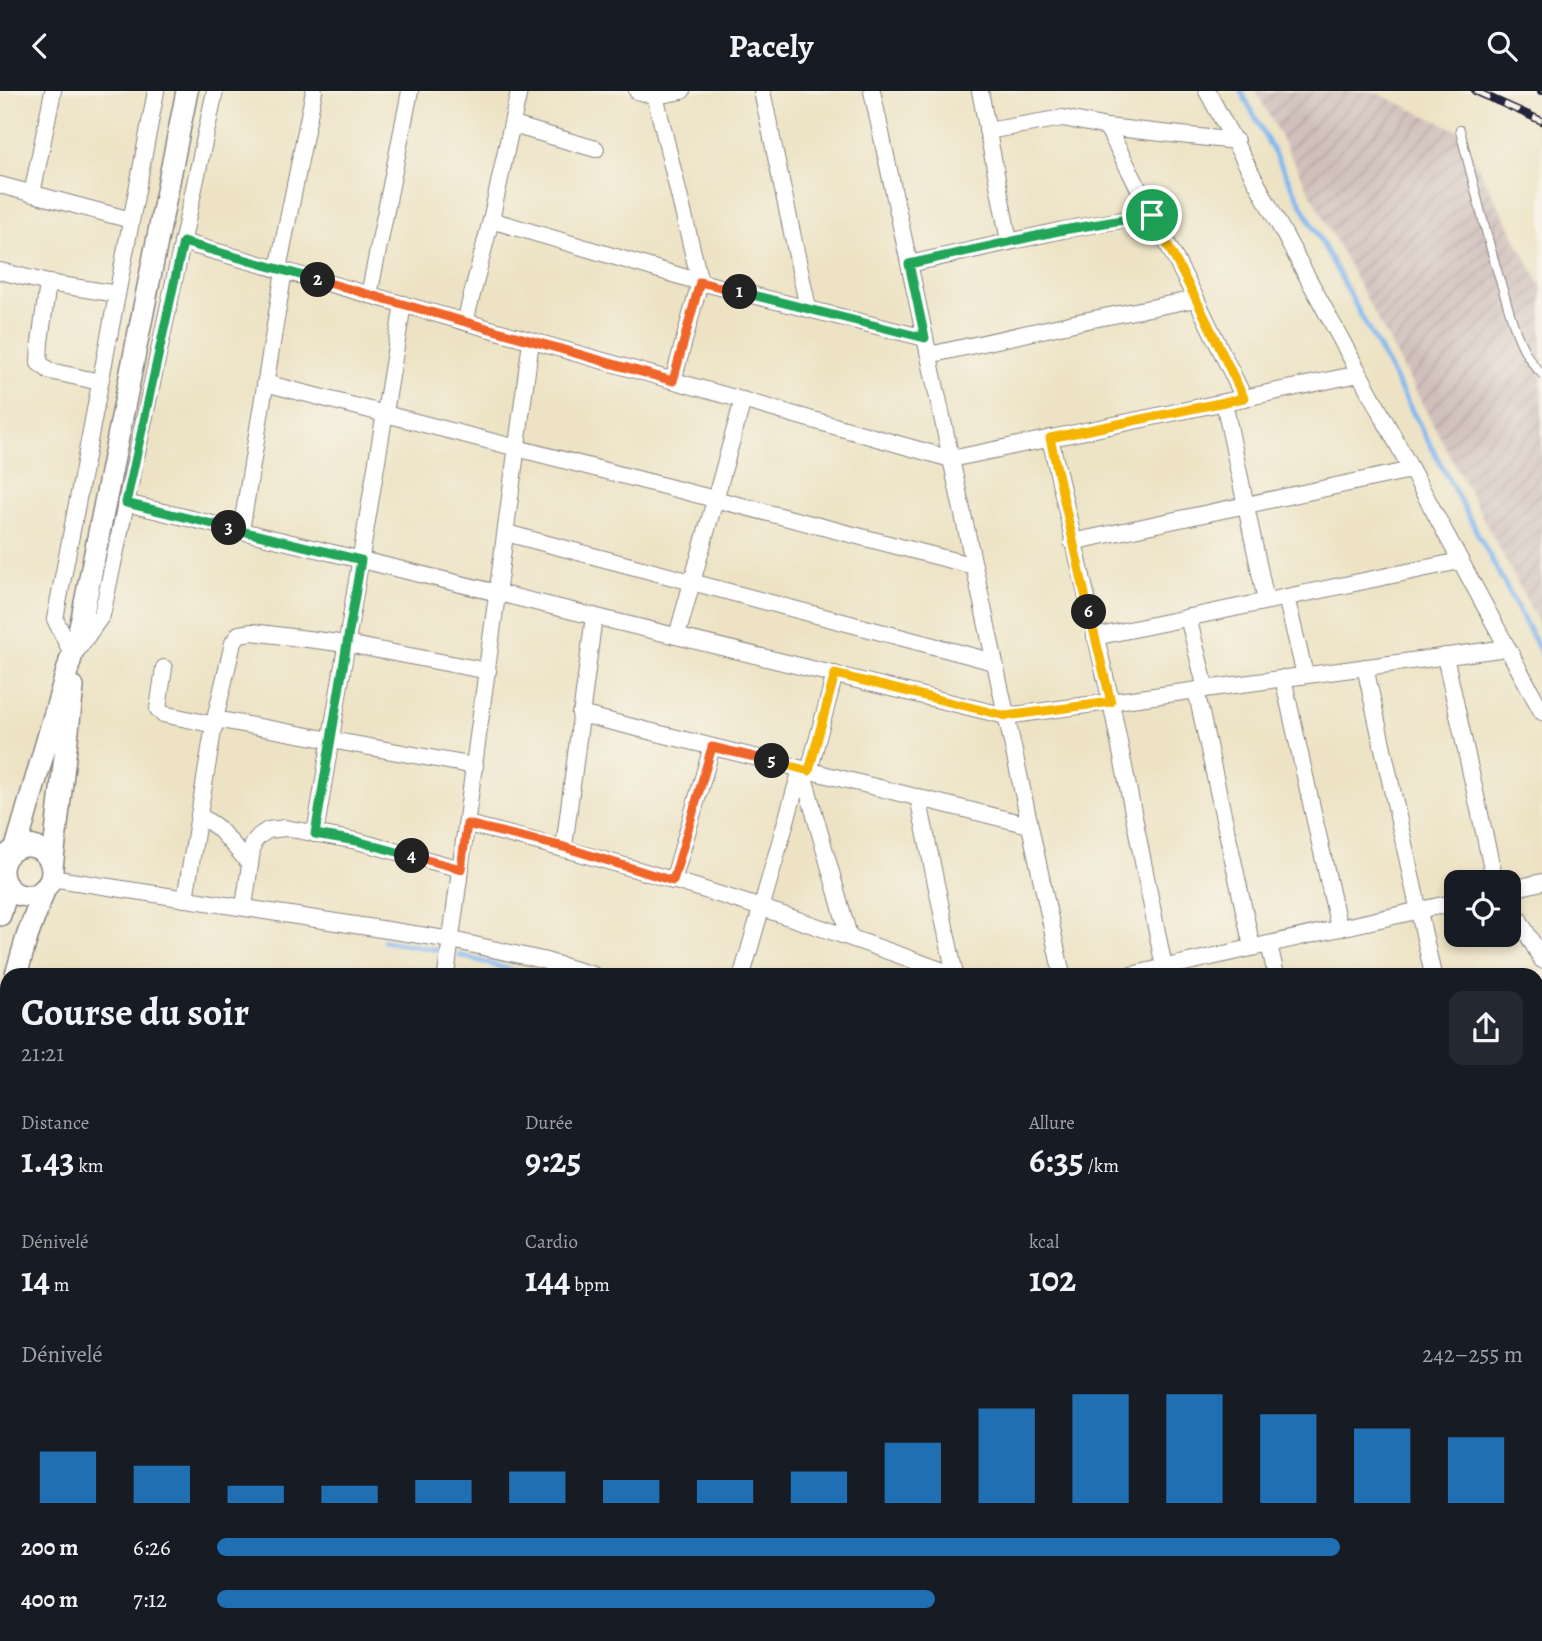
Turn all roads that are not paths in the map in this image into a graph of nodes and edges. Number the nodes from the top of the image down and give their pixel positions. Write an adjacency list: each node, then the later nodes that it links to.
1 (52, 91): 22 (street)
2 (156, 91): 24 (street)
3 (187, 91): 74 (street)
4 (215, 91): 27 (street)
5 (314, 91): 29 (street)
6 (410, 91): 34 (street)
7 (520, 91): 15 (street)
8 (637, 91): 14 (street)
9 (682, 91): 14 (street)
10 (762, 91): 37 (street)
11 (872, 91): 28 (street)
12 (1207, 91): 19 (street)
13 (982, 92): 18 (street)
14 (655, 94): 31 (street)
15 (513, 125): 20 (street); 25 (street)
16 (1107, 127): 18 (street); 19 (street); 23 (street)
17 (1460, 130): 43 (lane)
18 (987, 131): 26 (street)
19 (1236, 141): 42 (street)
20 (596, 149)
21 (0, 185): 22 (street)
22 (33, 194): 24 (street)
23 (1152, 215): 26 (street); 35 (street)
24 (131, 220): 33 (street)
25 (491, 220): 31 (street); 38 (street)
26 (1009, 241): 28 (street)
27 (183, 242): 29 (street); 56 (street)
28 (909, 264): 39 (street)
29 (281, 270): 34 (street); 46 (street)
30 (0, 271): 32 (street)
31 (700, 282): 37 (street); 44 (street)
32 (48, 283): 33 (street); 45 (street)
33 (117, 294): 45 (street)
34 (369, 295): 36 (street)
35 (1196, 299): 41 (street); 47 (street)
36 (403, 305): 38 (street); 50 (street)
37 (807, 308): 39 (street)
38 (465, 322): 40 (street)
39 (925, 338): 41 (street)
40 (531, 341): 44 (street); 52 (street)
41 (929, 355): 53 (street)
42 (1359, 374): 47 (street); 54 (street)
43 (1542, 374)
44 (673, 381): 48 (street)
45 (100, 382): 74 (street)
46 (265, 383): 50 (street); 58 (street)
47 (1244, 398): 49 (street)
48 (743, 400): 53 (street); 55 (street)
49 (1224, 402): 51 (street); 57 (street)
50 (384, 413): 52 (street); 61 (street)
51 (1050, 438): 53 (street); 60 (street)
52 (517, 447): 55 (street); 59 (street)
53 (951, 459): 63 (street)
54 (1411, 470): 57 (street); 62 (street)
55 (715, 499): 63 (street); 64 (street)
56 (126, 503): 58 (street); 74 (street)
57 (1246, 505): 60 (street); 67 (street)
58 (241, 531): 61 (street)
59 (506, 533): 64 (street); 65 (street)
60 (1073, 543): 71 (street)
61 (361, 560): 65 (street); 72 (street)
62 (1460, 561): 66 (street); 73 (street)
63 (974, 566): 76 (street)
64 (692, 582): 70 (street); 76 (street)
65 (498, 592): 68 (street); 79 (street)
66 (1286, 597): 67 (street); 81 (street)
67 (1266, 601): 69 (street)
68 (594, 616): 70 (street); 86 (street)
69 (1188, 617): 71 (street); 83 (street)
70 (677, 636): 80 (street)
71 (1095, 637): 84 (street)
72 (347, 644): 79 (street); 88 (street); 89 (street)
73 (1507, 647): 75 (street); 85 (street)
74 (75, 652): 99 (street); 103 (street)
75 (1446, 656): 77 (street); 102 (street)
76 (994, 662): 87 (street)
77 (1365, 667): 81 (street); 112 (street)
78 (164, 668): 88 (street)
79 (488, 671): 91 (street)
80 (835, 674): 87 (street); 92 (street)
81 (1305, 675): 82 (street)
82 (1283, 678): 83 (street); 115 (street)
83 (1201, 689): 84 (street); 119 (street)
84 (1111, 702): 87 (street); 121 (street)
85 (1542, 712)
86 (580, 714): 90 (street); 98 (street)
87 (1006, 716): 96 (street)
88 (215, 722): 89 (street); 94 (street)
89 (331, 740): 91 (street); 97 (street)
90 (712, 747): 92 (street); 104 (street)
91 (475, 766): 95 (street)
92 (805, 770): 93 (street); 111 (street); 116 (street)
93 (918, 797): 96 (street); 127 (street)
94 (199, 814): 100 (street); 108 (street)
95 (467, 824): 98 (street); 101 (street)
96 (1029, 825): 128 (street)
97 (315, 834): 100 (street); 101 (street)
98 (564, 847): 104 (street)
99 (16, 848): 103 (street); 106 (street)
100 (250, 863): 110 (street)
101 (461, 869): 117 (street)
102 (1492, 870)
103 (50, 878): 106 (street); 108 (street); 122 (street)
104 (673, 881): 111 (street)
105 (1542, 882): 107 (street)
106 (4, 883): 113 (street)
107 (1521, 887)
108 (185, 899): 110 (street)
109 (1444, 905): 112 (street)
110 (243, 907): 117 (street)
111 (760, 908): 116 (street); 125 (street)
112 (1419, 910): 115 (street); 131 (street)
113 (0, 915)
114 (1521, 922): 120 (street)
115 (1339, 928): 118 (street)
116 (849, 936): 126 (street)
117 (452, 940): 123 (street); 124 (street)
118 (1269, 944): 119 (street); 130 (street)
119 (1252, 947): 121 (street)
120 (1542, 960)
121 (1164, 967): 129 (street)
122 (18, 968)
123 (447, 968)
124 (569, 968)
125 (744, 968)
126 (935, 968)
127 (953, 968)
128 (1060, 968)
129 (1160, 968)
130 (1274, 968)
131 (1431, 968)

